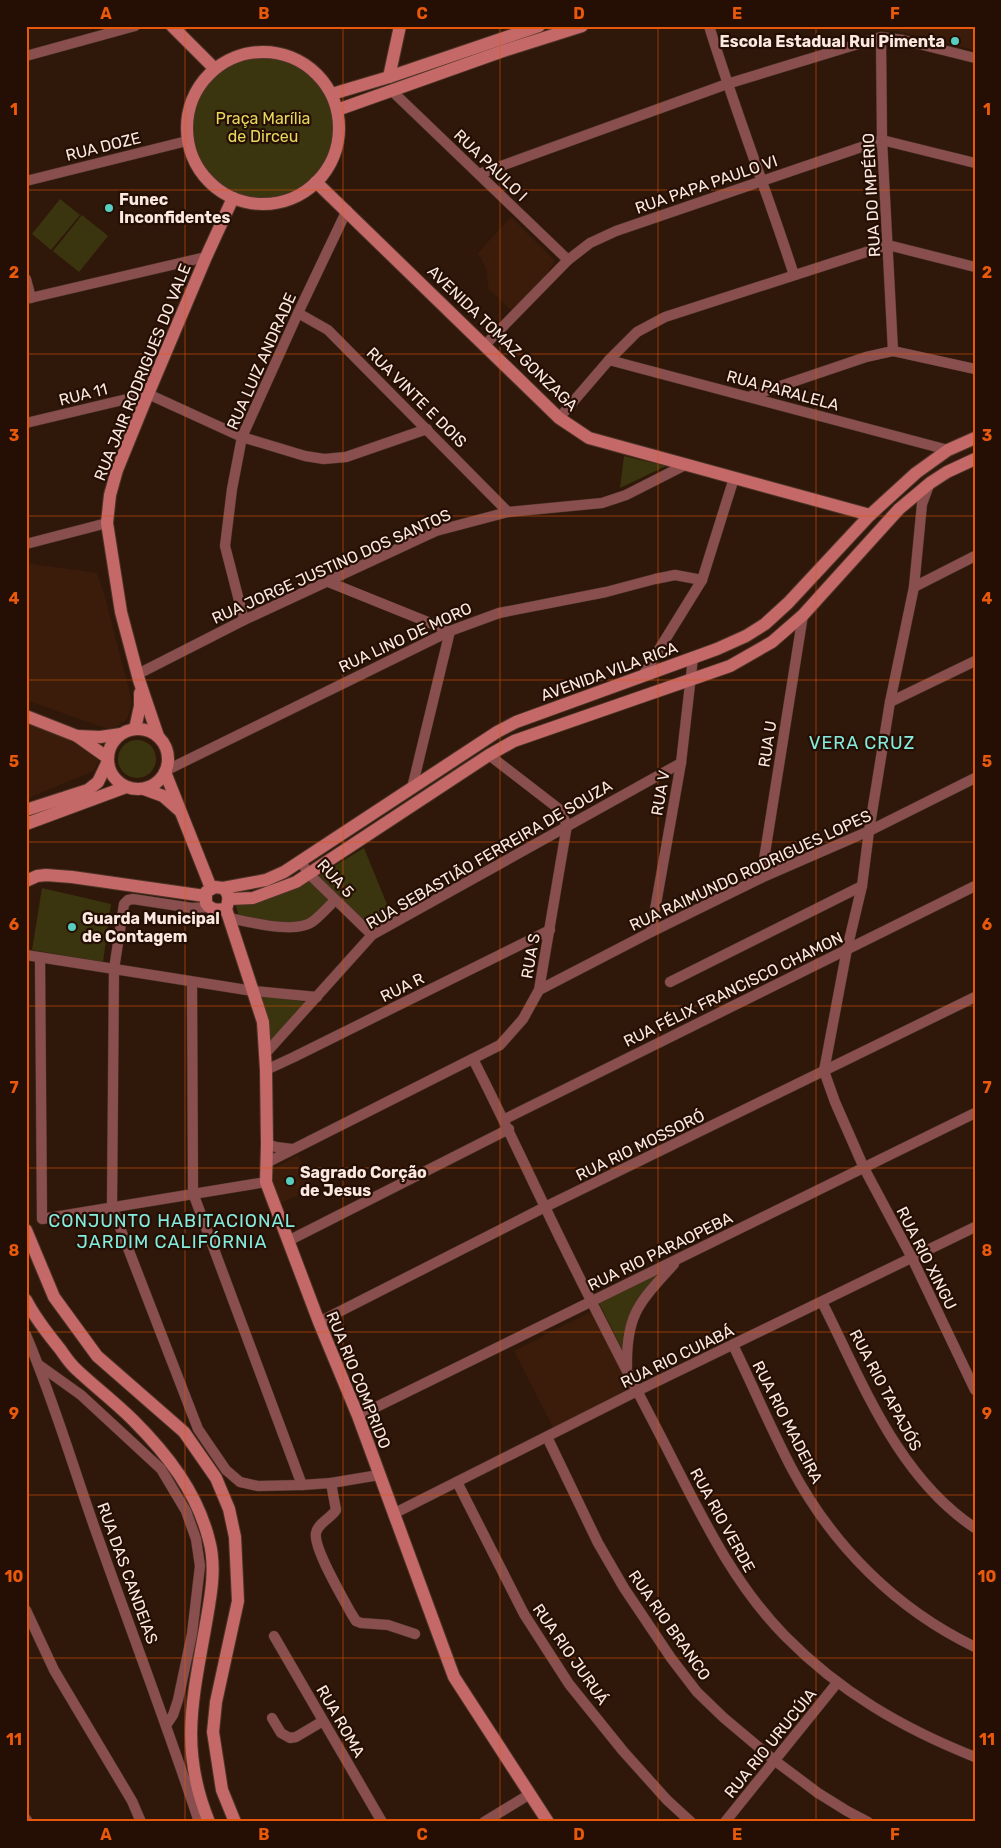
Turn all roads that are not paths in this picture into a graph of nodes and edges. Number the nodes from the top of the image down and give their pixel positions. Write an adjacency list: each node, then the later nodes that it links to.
1 (135, 26): 10 (street)
2 (172, 26): 12 (street)
3 (400, 26): 13 (street)
4 (539, 26): 7 (street)
5 (582, 26): 9 (street)
6 (709, 26): 14 (street)
7 (508, 32): 9 (street); 13 (street)
8 (881, 37): 11 (street); 14 (street); 18 (street, RUA DO IMPÉRIO)
9 (503, 51): 15 (street)
10 (26, 56)
11 (975, 58)
12 (214, 68): 16 (street); 19 (street)
13 (389, 77): 16 (street)
14 (727, 84): 21 (street); 23 (street)
15 (392, 91): 17 (street); 21 (street, RUA PAULO I)
16 (332, 94): 17 (street)
17 (336, 110): 24 (street)
18 (882, 140): 20 (street); 23 (street, RUA PAPA PAULO VI); 27 (street, RUA DO IMPÉRIO)
19 (187, 141): 22 (street, RUA DOZE); 25 (street)
20 (975, 163)
21 (479, 174): 29 (street, RUA PAULO I)
22 (26, 181)
23 (763, 181): 29 (street, RUA PAPA PAULO VI); 31 (street)
24 (316, 182): 25 (street); 26 (street, AVENIDA TOMAZ GONZAGA)
25 (233, 198): 28 (street, RUA JAIR RODRIGUES DO VALE)
26 (347, 210): 34 (street, RUA LUIZ ANDRADE); 35 (street, AVENIDA TOMAZ GONZAGA)
27 (888, 245): 30 (street); 31 (street); 36 (street, RUA DO IMPÉRIO)
28 (206, 257): 33 (street); 39 (street, RUA JAIR RODRIGUES DO VALE)
29 (568, 260): 35 (street, RUA PAPA PAULO VI)
30 (975, 267)
31 (794, 275): 37 (street)
32 (26, 278): 33 (street)
33 (29, 299)
34 (298, 313): 43 (street, RUA VINTE E DOIS); 44 (street, RUA LUIZ ANDRADE)
35 (485, 345): 41 (street, AVENIDA TOMAZ GONZAGA)
36 (893, 351): 38 (street); 40 (street)
37 (609, 360): 40 (street, RUA PARALELA); 41 (street)
38 (975, 369)
39 (148, 394): 42 (street, RUA 11); 44 (street); 55 (street, RUA JAIR RODRIGUES DO VALE)
40 (750, 396): 46 (street, RUA PARALELA)
41 (559, 418): 48 (street, AVENIDA TOMAZ GONZAGA)
42 (26, 423)
43 (427, 429): 44 (street); 52 (street, RUA VINTE E DOIS)
44 (242, 437): 62 (street, RUA LUIZ ANDRADE)
45 (975, 438): 46 (street, AVENIDA VILA RICA)
46 (948, 450): 54 (street, AVENIDA VILA RICA)
47 (975, 459): 50 (street, AVENIDA VILA RICA)
48 (685, 465): 49 (street, AVENIDA TOMAZ GONZAGA); 52 (street, RUA JORGE JUSTINO DOS SANTOS)
49 (734, 478): 54 (street, AVENIDA TOMAZ GONZAGA); 58 (street)
50 (930, 483): 51 (street, AVENIDA VILA RICA); 53 (street)
51 (899, 509): 53 (street); 61 (street, AVENIDA VILA RICA)
52 (508, 512): 59 (street, RUA JORGE JUSTINO DOS SANTOS)
53 (921, 514): 60 (street)
54 (870, 515): 64 (street, AVENIDA VILA RICA)
55 (107, 523): 56 (street); 66 (street, RUA JAIR RODRIGUES DO VALE)
56 (26, 544)
57 (975, 556): 60 (street)
58 (702, 580): 63 (street, RUA LINO DE MORO); 67 (street)
59 (326, 581): 62 (street, RUA JORGE JUSTINO DOS SANTOS); 63 (street)
60 (914, 586): 69 (street)
61 (804, 615): 68 (street, AVENIDA VILA RICA); 90 (street, RUA U)
62 (244, 620): 66 (street, RUA JORGE JUSTINO DOS SANTOS)
63 (450, 631): 78 (street, RUA LINO DE MORO); 81 (street)
64 (693, 658): 67 (street, AVENIDA VILA RICA); 68 (street, RUA V)
65 (975, 661): 69 (street)
66 (138, 677): 71 (street, RUA JAIR RODRIGUES DO VALE); 74 (street, RUA JAIR RODRIGUES DO VALE)
67 (642, 677): 81 (street, AVENIDA VILA RICA)
68 (690, 679): 75 (street, AVENIDA VILA RICA); 77 (street, RUA V)
69 (890, 702): 87 (street)
70 (26, 716): 73 (street)
71 (135, 729): 72 (street); 74 (street)
72 (121, 734): 73 (street); 76 (street)
73 (76, 736): 76 (street)
74 (158, 736): 78 (street)
75 (489, 755): 86 (street); 89 (street, AVENIDA VILA RICA)
76 (108, 759): 80 (street); 83 (street)
77 (681, 763): 86 (street, RUA SEBASTIÃO FERREIRA DE SOUZA); 97 (street, RUA V)
78 (166, 771): 82 (street); 84 (street, RUA RIO COMPRIDO)
79 (975, 778): 87 (street, RUA RAIMUNDO RODRIGUES LOPES)
80 (126, 787): 82 (street); 85 (street)
81 (412, 788): 88 (street, AVENIDA VILA RICA)
82 (144, 789): 84 (street, RUA RIO COMPRIDO)
83 (26, 810)
84 (182, 812): 95 (street, RUA RIO COMPRIDO)
85 (26, 824)
86 (567, 826): 96 (street, RUA S); 98 (street, RUA SEBASTIÃO FERREIRA DE SOUZA)
87 (868, 831): 90 (street, RUA RAIMUNDO RODRIGUES LOPES); 92 (street)
88 (301, 862): 89 (street, RUA 5); 95 (street, AVENIDA VILA RICA)
89 (309, 874): 94 (street, RUA 5); 95 (street, AVENIDA VILA RICA)
90 (761, 878): 97 (street, RUA RAIMUNDO RODRIGUES LOPES)
91 (26, 881): 95 (street, AVENIDA VILA RICA)
92 (862, 886): 99 (street); 104 (street)
93 (975, 886): 99 (street, RUA FÉLIX FRANCISCO CHAMON)
94 (335, 900): 95 (street); 98 (street, RUA 5)
95 (220, 904): 102 (street); 106 (street, RUA RIO COMPRIDO)
96 (550, 930): 105 (street, RUA S); 111 (street, RUA R)
97 (651, 932): 105 (street, RUA RAIMUNDO RODRIGUES LOPES)
98 (372, 935): 107 (street, RUA SEBASTIÃO FERREIRA DE SOUZA)
99 (847, 949): 112 (street); 114 (street, RUA FÉLIX FRANCISCO CHAMON)
100 (26, 955): 101 (street)
101 (40, 958): 102 (street); 121 (street)
102 (114, 969): 103 (street); 121 (street)
103 (192, 982): 106 (street); 120 (street)
104 (670, 982)
105 (539, 990): 110 (street, RUA S)
106 (253, 991): 107 (street); 109 (street, RUA RIO COMPRIDO)
107 (317, 997): 109 (street, RUA SEBASTIÃO FERREIRA DE SOUZA)
108 (975, 997): 112 (street, RUA RIO MOSSORÓ)
109 (265, 1054): 111 (street, RUA RIO COMPRIDO)
110 (473, 1059): 114 (street, RUA RIO VERDE); 116 (street, RUA S)
111 (266, 1070): 115 (street, RUA RIO COMPRIDO)
112 (824, 1071): 118 (street, RUA RIO XINGU); 122 (street, RUA RIO MOSSORÓ)
113 (975, 1113): 118 (street, RUA RIO PARAOPEBA)
114 (507, 1124): 122 (street, RUA RIO VERDE); 125 (street, RUA FÉLIX FRANCISCO CHAMON)
115 (267, 1144): 116 (street); 117 (street, RUA RIO COMPRIDO)
116 (294, 1149): 117 (street, RUA S)
117 (267, 1164): 119 (street, RUA RIO COMPRIDO)
118 (864, 1168): 126 (street, RUA RIO XINGU); 127 (street, RUA RIO PARAOPEBA)
119 (266, 1182): 120 (street); 125 (street, RUA RIO COMPRIDO)
120 (192, 1193): 121 (street); 143 (street)
121 (112, 1207): 143 (street)
122 (545, 1207): 129 (street, RUA RIO VERDE); 131 (street, RUA RIO MOSSORÓ)
123 (975, 1227): 126 (street, RUA RIO CUIABÁ)
124 (26, 1230): 160 (street)
125 (288, 1241): 131 (street, RUA RIO COMPRIDO)
126 (912, 1258): 130 (street, RUA RIO CUIABÁ); 136 (street, RUA RIO XINGU)
127 (678, 1260): 129 (street, RUA RIO PARAOPEBA); 135 (street)
128 (26, 1300): 159 (street)
129 (591, 1300): 135 (street, RUA RIO VERDE); 138 (street, RUA RIO PARAOPEBA)
130 (822, 1302): 133 (street, RUA RIO CUIABÁ); 145 (street, RUA RIO TAPAJÓS)
131 (319, 1322): 138 (street, RUA RIO COMPRIDO)
132 (26, 1335): 134 (street, RUA DAS CANDEIAS)
133 (733, 1345): 137 (street, RUA RIO CUIABÁ); 149 (street, RUA RIO MADEIRA)
134 (39, 1365): 153 (street, RUA DAS CANDEIAS); 153 (street)
135 (628, 1370): 137 (street, RUA RIO VERDE)
136 (975, 1390)
137 (637, 1391): 139 (street, RUA RIO CUIABÁ); 150 (street, RUA RIO VERDE)
138 (358, 1416): 140 (street, RUA RIO COMPRIDO)
139 (547, 1437): 141 (street, RUA RIO CUIABÁ); 155 (street, RUA RIO BRANCO)
140 (379, 1475): 142 (street); 144 (street, RUA RIO COMPRIDO)
141 (457, 1482): 144 (street, RUA RIO CUIABÁ); 164 (street, RUA RIO JURUÁ)
142 (331, 1483): 143 (street); 147 (street)
143 (302, 1485)
144 (393, 1514): 156 (street, RUA RIO COMPRIDO)
145 (975, 1528)
146 (26, 1610): 157 (street)
147 (416, 1634)
148 (274, 1636): 152 (street, RUA ROMA)
149 (975, 1647)
150 (838, 1683): 154 (street, RUA RIO VERDE); 155 (street, RUA RIO URUCÚIA)
151 (272, 1718): 152 (street)
152 (323, 1721): 161 (street, RUA ROMA)
153 (167, 1724): 158 (street, RUA DAS CANDEIAS)
154 (974, 1756)
155 (774, 1760): 165 (street, RUA RIO URUCÚIA); 166 (street, RUA RIO BRANCO)
156 (530, 1794): 162 (street); 163 (street, RUA RIO COMPRIDO)
157 (141, 1822)
158 (199, 1822)
159 (209, 1822)
160 (235, 1822)
161 (382, 1822)
162 (484, 1822)
163 (548, 1822)
164 (691, 1822)
165 (725, 1822)
166 (868, 1822)

